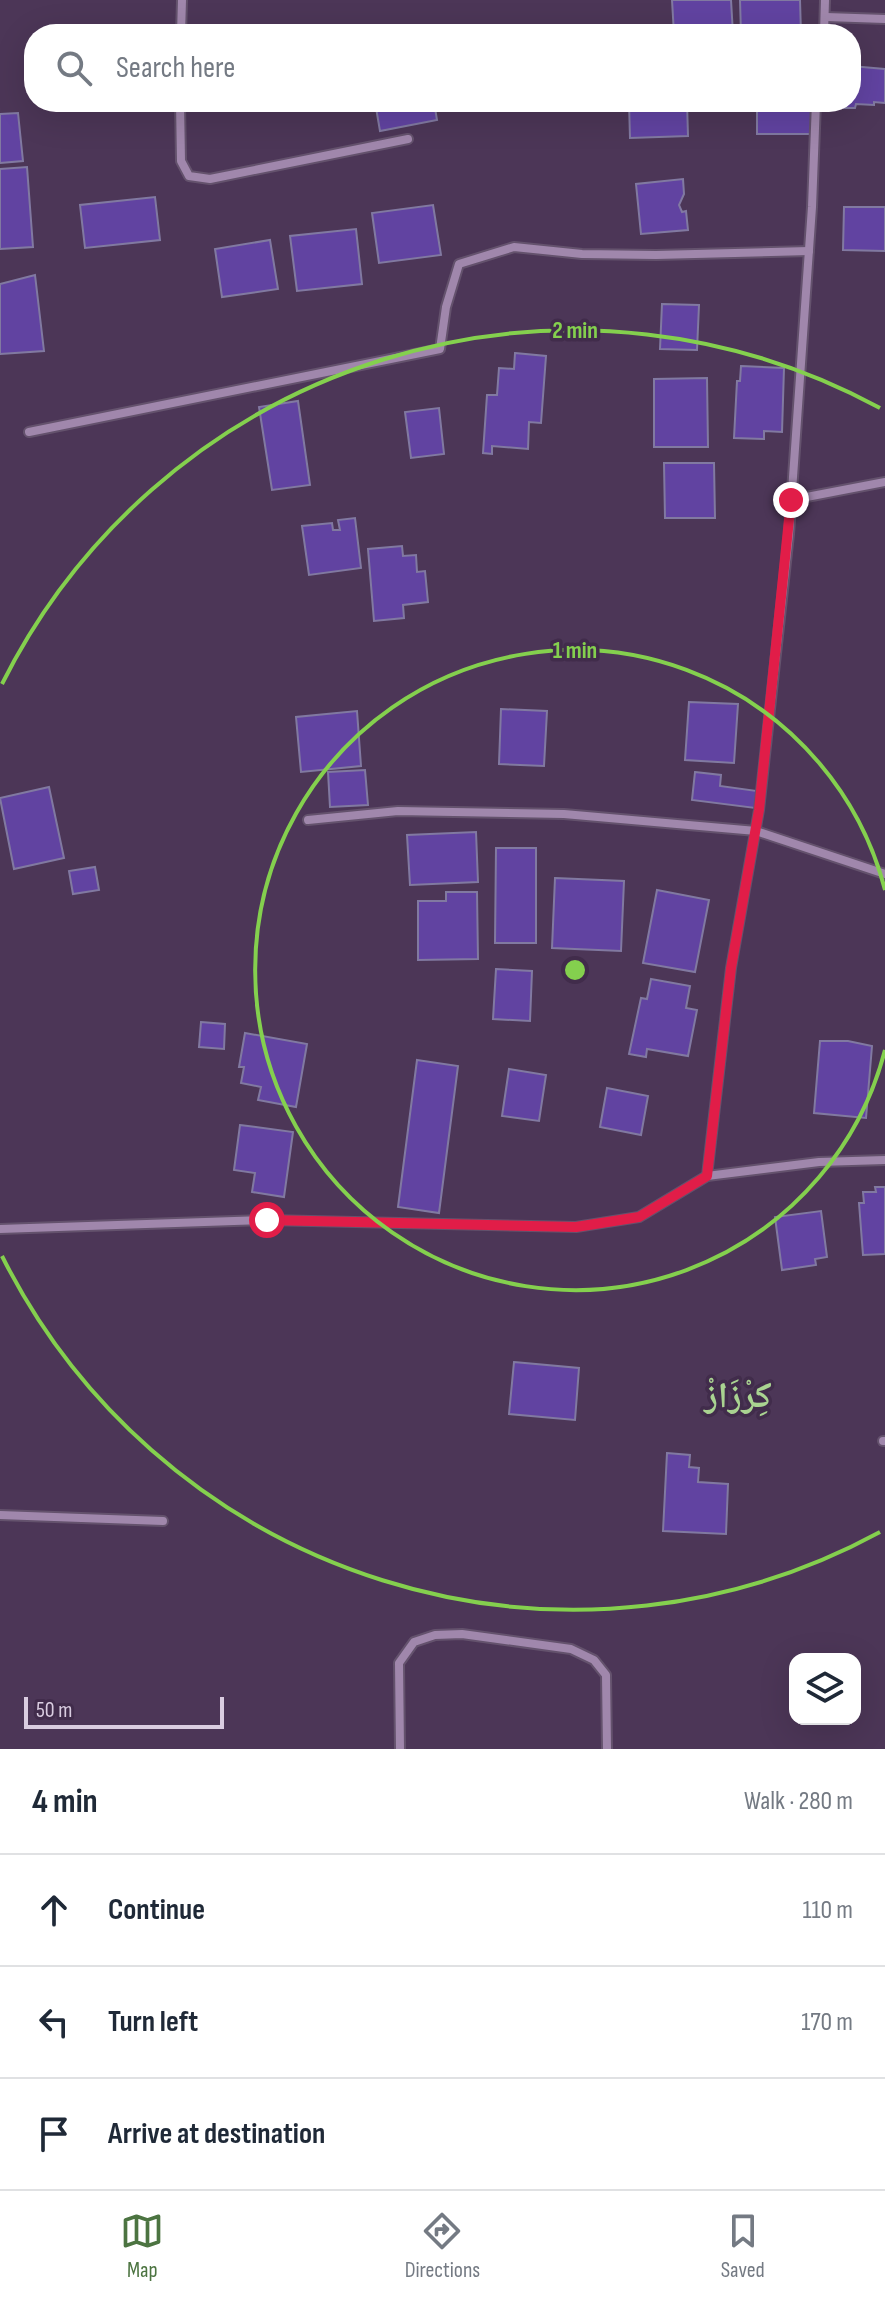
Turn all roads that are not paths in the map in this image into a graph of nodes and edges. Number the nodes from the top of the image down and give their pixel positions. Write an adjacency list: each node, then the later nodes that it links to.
1 (182, 0): 5 (street)
2 (825, 0): 3 (street)
3 (826, 17): 4 (street); 6 (street)
4 (885, 19)
5 (181, 24)
6 (825, 24)
7 (180, 112): 9 (street)
8 (816, 112): 10 (street)
9 (408, 139)
10 (809, 251): 11 (street); 13 (street)
11 (29, 432)
12 (885, 482): 13 (street)
13 (791, 500): 15 (street)
14 (308, 820): 15 (street)
15 (756, 831): 16 (street); 18 (street)
16 (885, 874)
17 (885, 1160): 18 (street)
18 (707, 1176): 19 (street)
19 (0, 1229)
20 (0, 1515): 21 (street)
21 (163, 1521)
22 (400, 1749): 23 (street)
23 (607, 1749)

